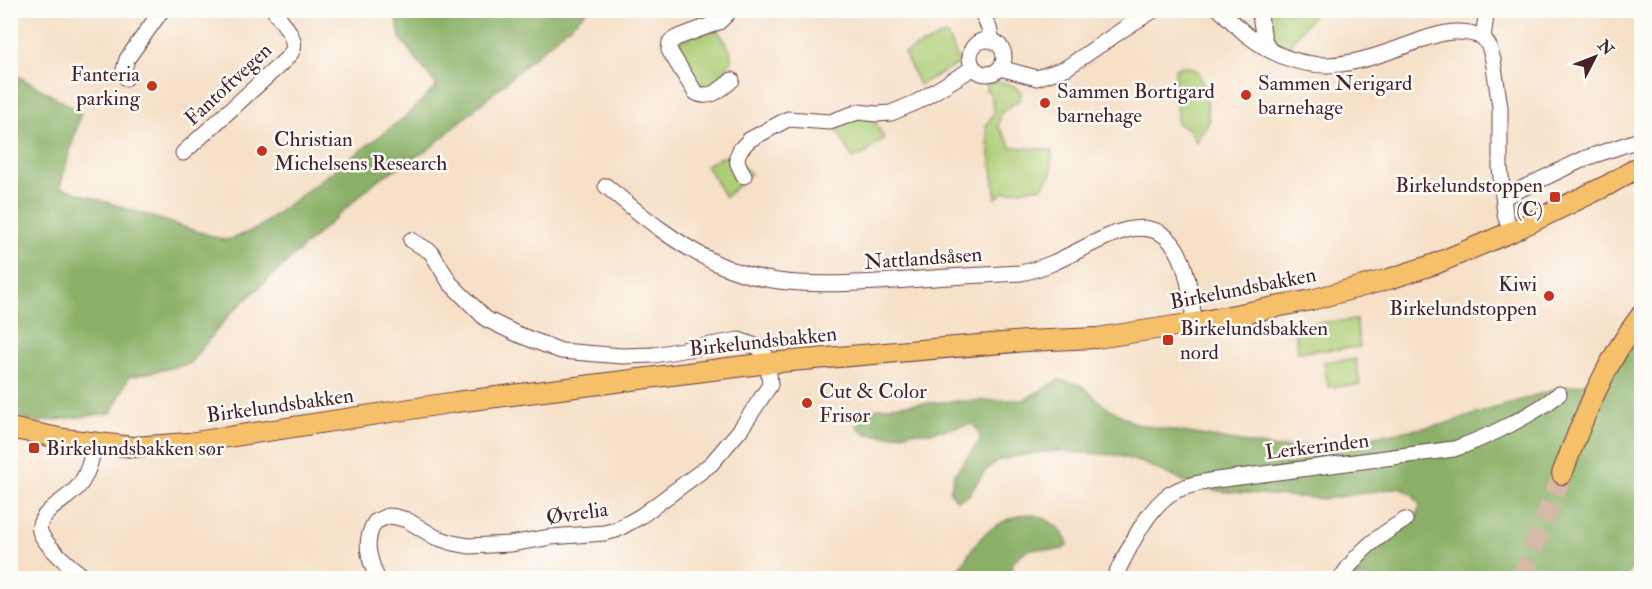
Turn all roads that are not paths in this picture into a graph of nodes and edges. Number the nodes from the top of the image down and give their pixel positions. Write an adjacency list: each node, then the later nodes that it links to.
1 (162, 10): 14 (street)
2 (273, 10): 17 (street, Fantoftvegen)
3 (731, 10): 15 (street)
4 (981, 10): 10 (street)
5 (1154, 10): 13 (street)
6 (1220, 10): 11 (street)
7 (1259, 10): 11 (street)
8 (1487, 10): 9 (street)
9 (1483, 37): 11 (street); 23 (street)
10 (992, 40): 12 (street); 13 (street)
11 (1269, 50)
12 (973, 68): 13 (street); 19 (street)
13 (1000, 68)
14 (126, 78)
15 (732, 80)
16 (1641, 140): 23 (street)
17 (183, 153)
18 (1641, 165): 21 (main road, Birkelundsbakken)
19 (744, 176)
20 (1641, 177): 21 (main road, Birkelundsbakken)
21 (1608, 185): 24 (main road, Birkelundsbakken)
22 (606, 186): 27 (street, Nattlandsåsen)
23 (1504, 197): 24 (street)
24 (1511, 232): 27 (main road, Birkelundsbakken)
25 (411, 240): 28 (street)
26 (1641, 314): 32 (main road)
27 (1194, 323): 28 (main road, Birkelundsbakken)
28 (768, 363): 31 (main road, Birkelundsbakken); 35 (street, Øvrelia)
29 (1559, 394): 36 (street, Lerkerinden)
30 (10, 428): 31 (main road, Birkelundsbakken)
31 (95, 443): 34 (street)
32 (1562, 474)
33 (1405, 520): 37 (street)
34 (86, 579)
35 (377, 579)
36 (1114, 579)
37 (1341, 579)

